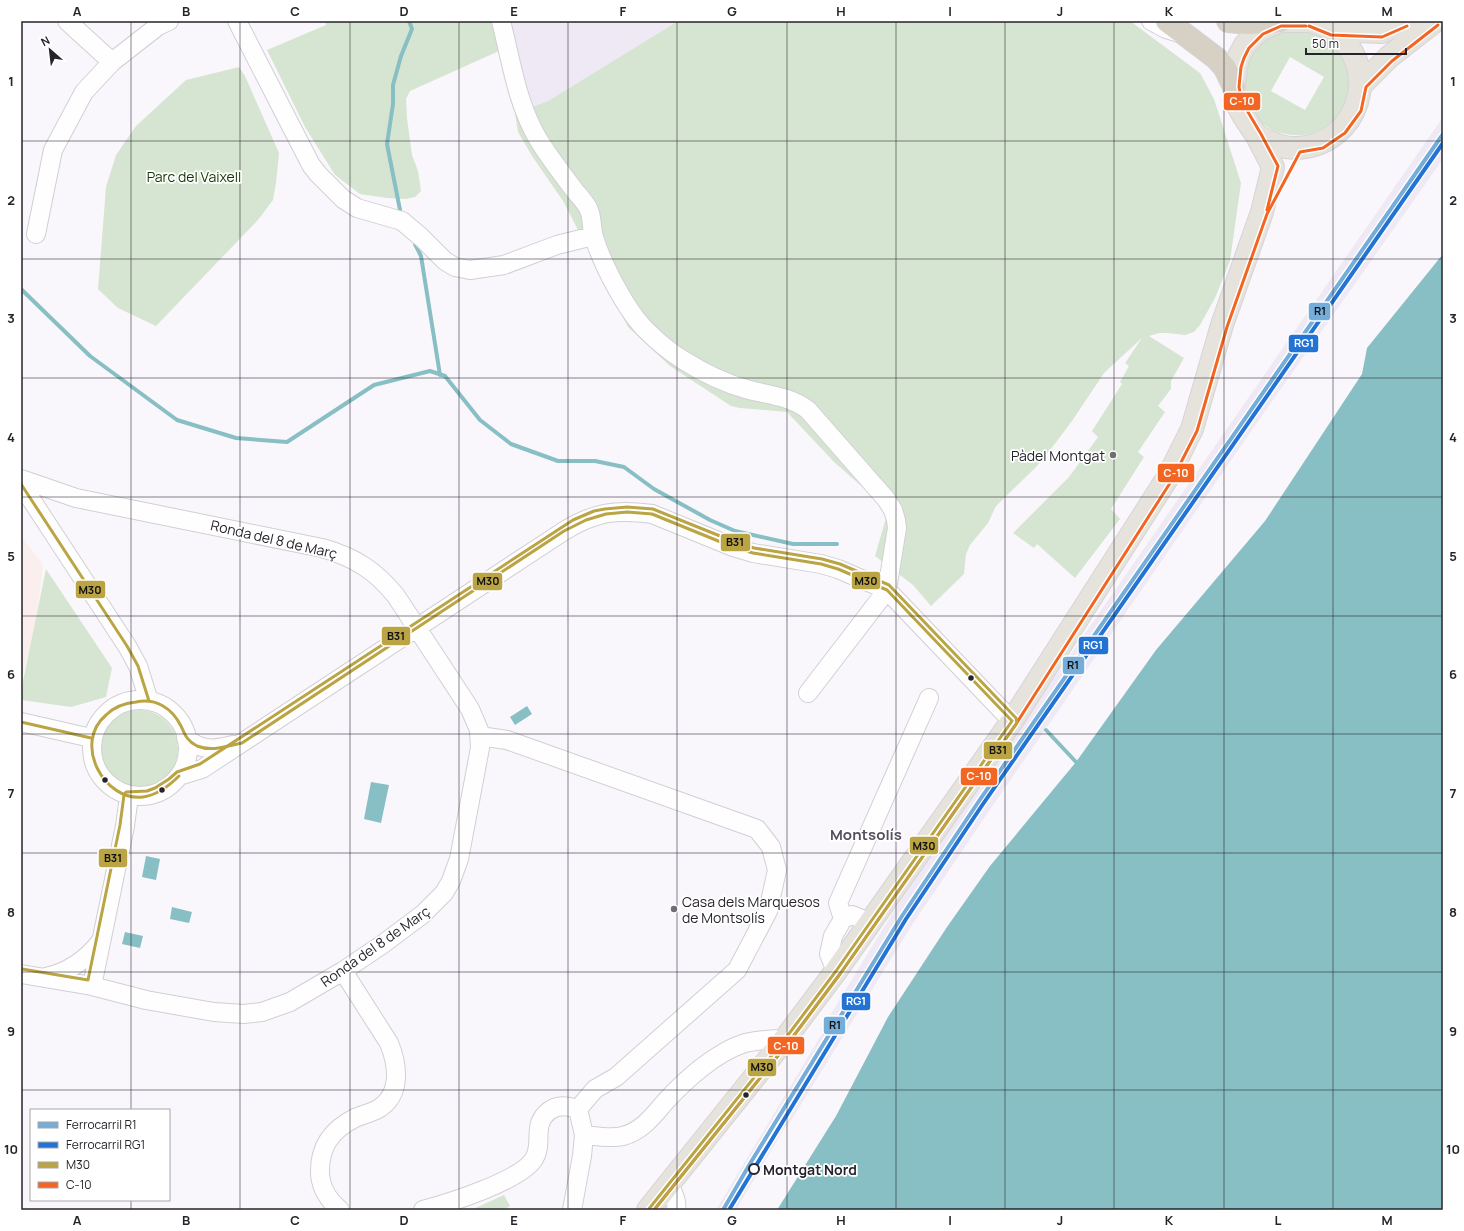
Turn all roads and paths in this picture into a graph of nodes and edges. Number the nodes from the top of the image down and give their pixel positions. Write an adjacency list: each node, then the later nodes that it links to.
1 (67, 21): 15 (street)
2 (169, 21): 15 (street)
3 (237, 21): 22 (street)
4 (501, 21): 22 (street)
5 (1150, 21): 14 (street)
6 (1167, 21): 14 (highway)
7 (1228, 21): 8 (highway)
8 (1280, 21): 9 (main road); 17 (main road)
9 (1306, 21)
10 (1311, 21): 13 (main road)
11 (1405, 21): 13 (main road)
12 (1435, 21): 16 (main road)
13 (1332, 30): 16 (main road)
14 (1188, 37): 17 (highway)
15 (112, 62): 21 (street)
16 (1361, 84): 19 (main road)
17 (1234, 87): 18 (main road)
18 (1257, 136): 19 (main road); 20 (main road)
19 (1297, 148): 20 (main road)
20 (1262, 212): 30 (main road)
21 (36, 234)
22 (593, 236): 25 (street)
23 (21, 479): 26 (street, Ronda del 8 de Març)
24 (21, 484): 29 (street)
25 (887, 590): 26 (street); 27 (street); 30 (street)
26 (416, 628): 32 (street, Ronda del 8 de Març); 35 (street)
27 (808, 693)
28 (929, 698): 38 (street)
29 (149, 701): 33 (street); 34 (street)
30 (1012, 721): 39 (main road)
31 (21, 722): 33 (street)
32 (480, 736): 41 (street, Ronda del 8 de Març); 47 (street)
33 (91, 738): 37 (street)
34 (186, 738): 35 (street); 36 (street)
35 (242, 742): 36 (street)
36 (179, 776): 37 (street)
37 (129, 796): 40 (street)
38 (843, 919): 39 (street); 42 (street)
39 (869, 922): 42 (main road)
40 (101, 941): 44 (street, Ronda del 8 de Març); 45 (street)
41 (343, 971): 45 (street, Ronda del 8 de Març); 50 (street)
42 (836, 971): 46 (main road)
43 (21, 974): 44 (street, Ronda del 8 de Març)
44 (42, 977): 45 (street, Ronda del 8 de Març)
45 (92, 986)
46 (785, 1039): 48 (street); 49 (main road)
47 (578, 1109): 48 (street); 51 (street)
48 (584, 1135): 52 (street)
49 (669, 1183): 53 (main road); 54 (street)
50 (340, 1210)
51 (423, 1210)
52 (572, 1210)
53 (648, 1210)
54 (676, 1210)

